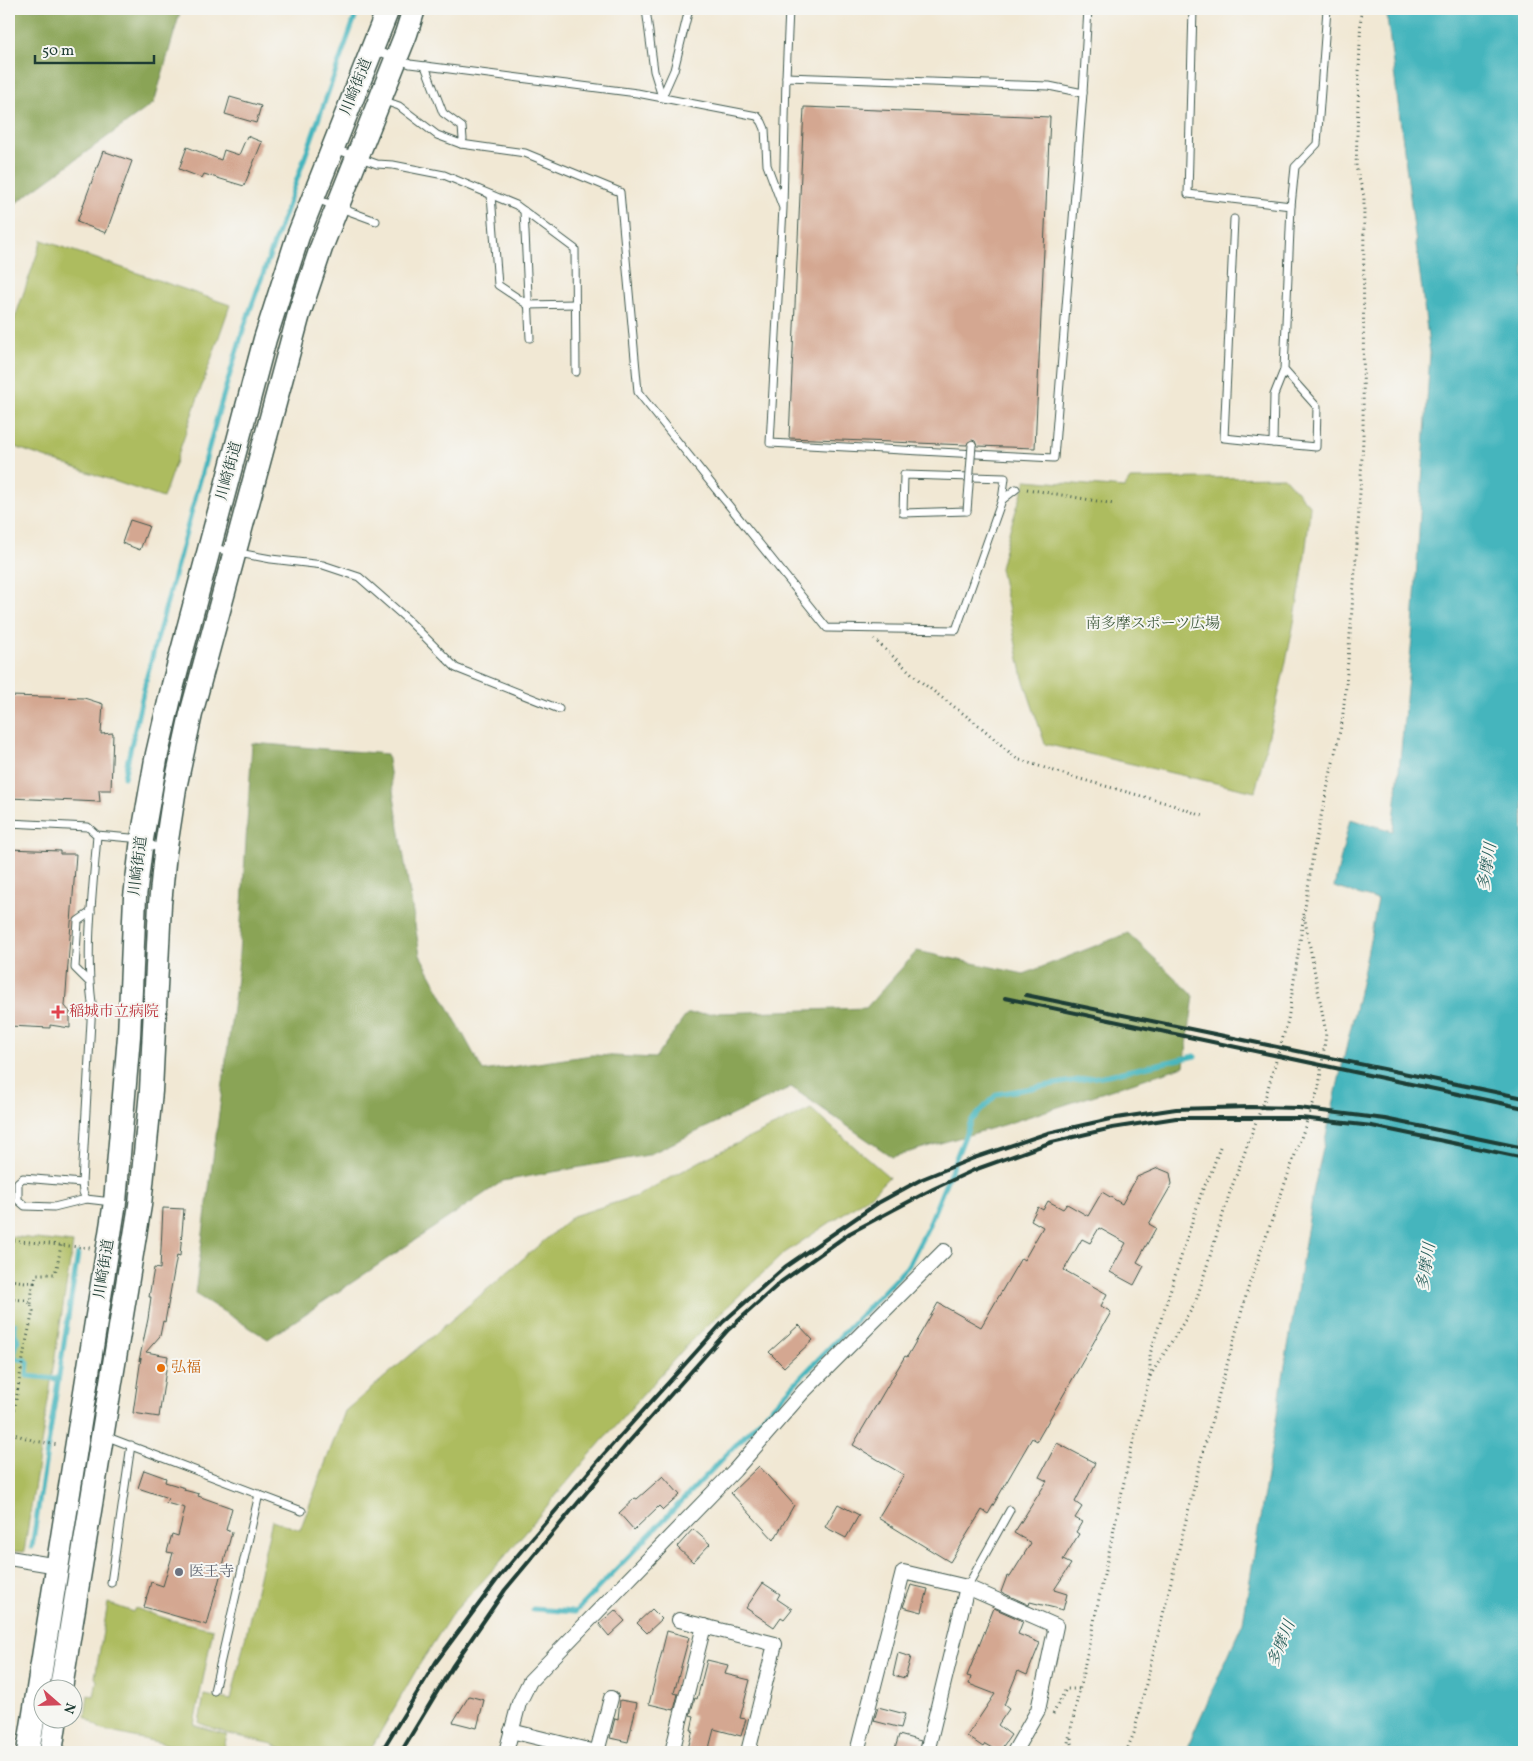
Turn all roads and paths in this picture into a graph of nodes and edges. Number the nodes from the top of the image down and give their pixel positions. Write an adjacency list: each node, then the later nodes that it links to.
1 (388, 9): 10 (main road, 川崎街道)
2 (414, 9): 11 (main road, 川崎街道)
3 (646, 9): 15 (lane)
4 (690, 9): 15 (lane)
5 (789, 9): 13 (lane)
6 (1088, 9): 14 (lane)
7 (1192, 9): 22 (lane)
8 (1327, 9): 22 (lane)
9 (1361, 9): 47 (path)
10 (372, 49): 11 (lane); 18 (main road, 川崎街道)
11 (396, 58): 12 (lane); 16 (main road, 川崎街道)
12 (425, 66): 15 (lane); 17 (lane)
13 (786, 77): 14 (lane); 24 (lane)
14 (1083, 93): 24 (lane)
15 (662, 97): 24 (lane)
16 (380, 99): 17 (lane); 19 (main road, 川崎街道)
17 (461, 144): 40 (lane)
18 (333, 148): 19 (lane); 21 (main road, 川崎街道)
19 (357, 157): 20 (lane); 23 (main road, 川崎街道)
20 (491, 195): 25 (lane); 29 (lane)
21 (313, 198): 23 (lane); 38 (main road, 川崎街道)
22 (1291, 206): 31 (lane)
23 (338, 207): 27 (lane); 39 (main road, 川崎街道)
24 (783, 208)
25 (524, 211): 28 (lane); 29 (lane)
26 (1234, 219): 33 (lane)
27 (376, 221)
28 (575, 304): 29 (lane); 32 (lane)
29 (528, 305): 30 (lane)
30 (530, 338)
31 (1284, 370): 33 (lane); 33 (lane)
32 (576, 372)
33 (1273, 443)
34 (972, 446): 36 (lane, bridge)
35 (1016, 489): 36 (lane); 37 (path)
36 (1002, 500): 40 (lane)
37 (1114, 504)
38 (210, 547): 39 (lane); 45 (main road, 川崎街道)
39 (234, 553): 41 (lane); 46 (main road, 川崎街道)
40 (862, 629): 42 (path)
41 (559, 709)
42 (1203, 816)
43 (9, 823): 44 (lane)
44 (97, 836): 45 (lane); 48 (lane)
45 (142, 839): 46 (lane); 53 (main road, 川崎街道)
46 (165, 853): 54 (main road, 川崎街道)
47 (1304, 911): 63 (path); 97 (path)
48 (92, 912): 49 (lane); 49 (lane)
49 (89, 982): 51 (lane)
50 (1220, 1147): 63 (path)
51 (82, 1183): 52 (lane); 52 (lane)
52 (86, 1199): 53 (lane)
53 (115, 1202): 54 (main road); 65 (main road, 川崎街道)
54 (140, 1204): 67 (main road, 川崎街道)
55 (9, 1240): 56 (path)
56 (61, 1245): 57 (path); 60 (path)
57 (94, 1249)
58 (944, 1251): 84 (street)
59 (9, 1280): 60 (path)
60 (34, 1283): 62 (path)
61 (9, 1299): 62 (path)
62 (31, 1304): 64 (path)
63 (1150, 1376): 85 (path)
64 (11, 1416): 66 (path)
65 (79, 1431): 67 (main road); 75 (main road, 川崎街道)
66 (11, 1433): 68 (path); 70 (path)
67 (102, 1435): 69 (lane); 80 (main road, 川崎街道)
68 (58, 1445)
69 (131, 1445): 71 (lane); 76 (lane)
70 (9, 1448)
71 (259, 1494): 73 (lane); 81 (lane)
72 (1010, 1510): 77 (lane)
73 (302, 1511)
74 (9, 1558): 75 (street)
75 (58, 1566): 86 (main road, 川崎街道)
76 (111, 1583)
77 (967, 1587): 92 (street); 93 (street); 94 (street)
78 (679, 1620): 79 (street)
79 (704, 1626): 90 (street); 91 (street)
80 (63, 1678)
81 (214, 1691)
82 (610, 1698): 89 (street)
83 (55, 1728): 87 (main road)
84 (511, 1731): 88 (street); 89 (street)
85 (1070, 1735): 95 (path); 96 (path)
86 (28, 1752)
87 (52, 1752)
88 (506, 1752)
89 (596, 1752)
90 (672, 1752)
91 (748, 1752)
92 (856, 1752)
93 (927, 1752)
94 (1014, 1752)
95 (1066, 1752)
96 (1074, 1752)
97 (1126, 1752)

